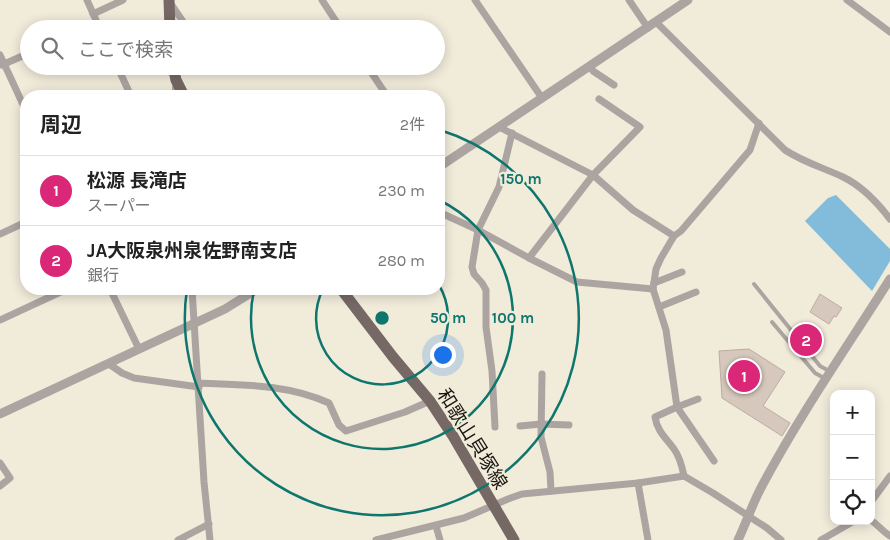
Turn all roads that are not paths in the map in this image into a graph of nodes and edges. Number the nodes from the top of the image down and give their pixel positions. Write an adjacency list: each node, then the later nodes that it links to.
1 (87, 0): 9 (street)
2 (123, 0): 9 (street)
3 (322, 0): 13 (street)
4 (475, 0): 30 (street)
5 (629, 0): 15 (street)
6 (688, 0): 14 (street)
7 (847, 0): 16 (street)
8 (169, 1): 11 (main road); 12 (street)
9 (93, 14): 10 (street)
10 (96, 20)
11 (170, 20)
12 (182, 20)
13 (335, 20)
14 (656, 22): 15 (street); 33 (street)
15 (648, 28): 20 (street)
16 (890, 32)
17 (0, 55): 19 (street)
18 (20, 56): 19 (street)
19 (2, 65): 32 (street)
20 (590, 66): 25 (street); 30 (street)
21 (121, 75): 26 (street)
22 (175, 75): 24 (main road)
23 (373, 75): 29 (street)
24 (176, 80): 27 (street); 28 (main road)
25 (614, 85)
26 (128, 90)
27 (175, 90)
28 (181, 90)
29 (383, 90)
30 (542, 98): 34 (street)
31 (598, 99): 37 (street)
32 (20, 100)
33 (759, 123): 39 (street); 43 (street)
34 (499, 127): 35 (street); 36 (street)
35 (512, 133): 37 (street); 41 (street)
36 (445, 164)
37 (593, 175): 43 (street); 44 (street)
38 (445, 215): 41 (street)
39 (890, 219)
40 (20, 225): 42 (street)
41 (478, 230): 44 (street); 71 (street)
42 (0, 234)
43 (674, 236): 48 (street)
44 (529, 258): 48 (street)
45 (682, 272): 48 (street)
46 (890, 279): 62 (street)
47 (754, 284): 62 (lane)
48 (653, 286): 55 (street)
49 (696, 292): 55 (street)
50 (54, 295): 56 (street)
51 (113, 295): 59 (street)
52 (193, 295): 58 (street)
53 (248, 295): 58 (street)
54 (349, 295): 65 (main road, 和歌山貝塚線)
55 (659, 307): 66 (street)
56 (0, 320)
57 (772, 322): 62 (lane)
58 (195, 323): 59 (street); 63 (street)
59 (139, 349): 60 (street)
60 (109, 364): 63 (street); 67 (street)
61 (542, 374): 68 (street)
62 (828, 376): 81 (street)
63 (199, 385): 65 (street); 83 (street)
64 (698, 399): 66 (street)
65 (430, 401): 80 (main road, 和歌山貝塚線)
66 (677, 407): 72 (street); 74 (street)
67 (0, 413)
68 (541, 424): 69 (street); 70 (street); 78 (street)
69 (569, 425)
70 (520, 426)
71 (495, 427)
72 (714, 461)
73 (0, 463): 77 (street)
74 (684, 476): 76 (street); 81 (street)
75 (890, 476): 79 (street)
76 (638, 483): 78 (street); 92 (street)
77 (0, 486)
78 (552, 491): 80 (street)
79 (875, 497)
80 (493, 505): 85 (street); 91 (main road, 和歌山貝塚線)
81 (749, 517): 93 (street); 94 (street)
82 (875, 523): 86 (street)
83 (209, 524): 87 (street); 88 (street)
84 (847, 525): 95 (street)
85 (436, 526): 89 (street); 90 (street)
86 (890, 536)
87 (178, 540)
88 (210, 540)
89 (376, 540)
90 (440, 540)
91 (514, 540)
92 (648, 540)
93 (738, 540)
94 (781, 540)
95 (821, 540)

